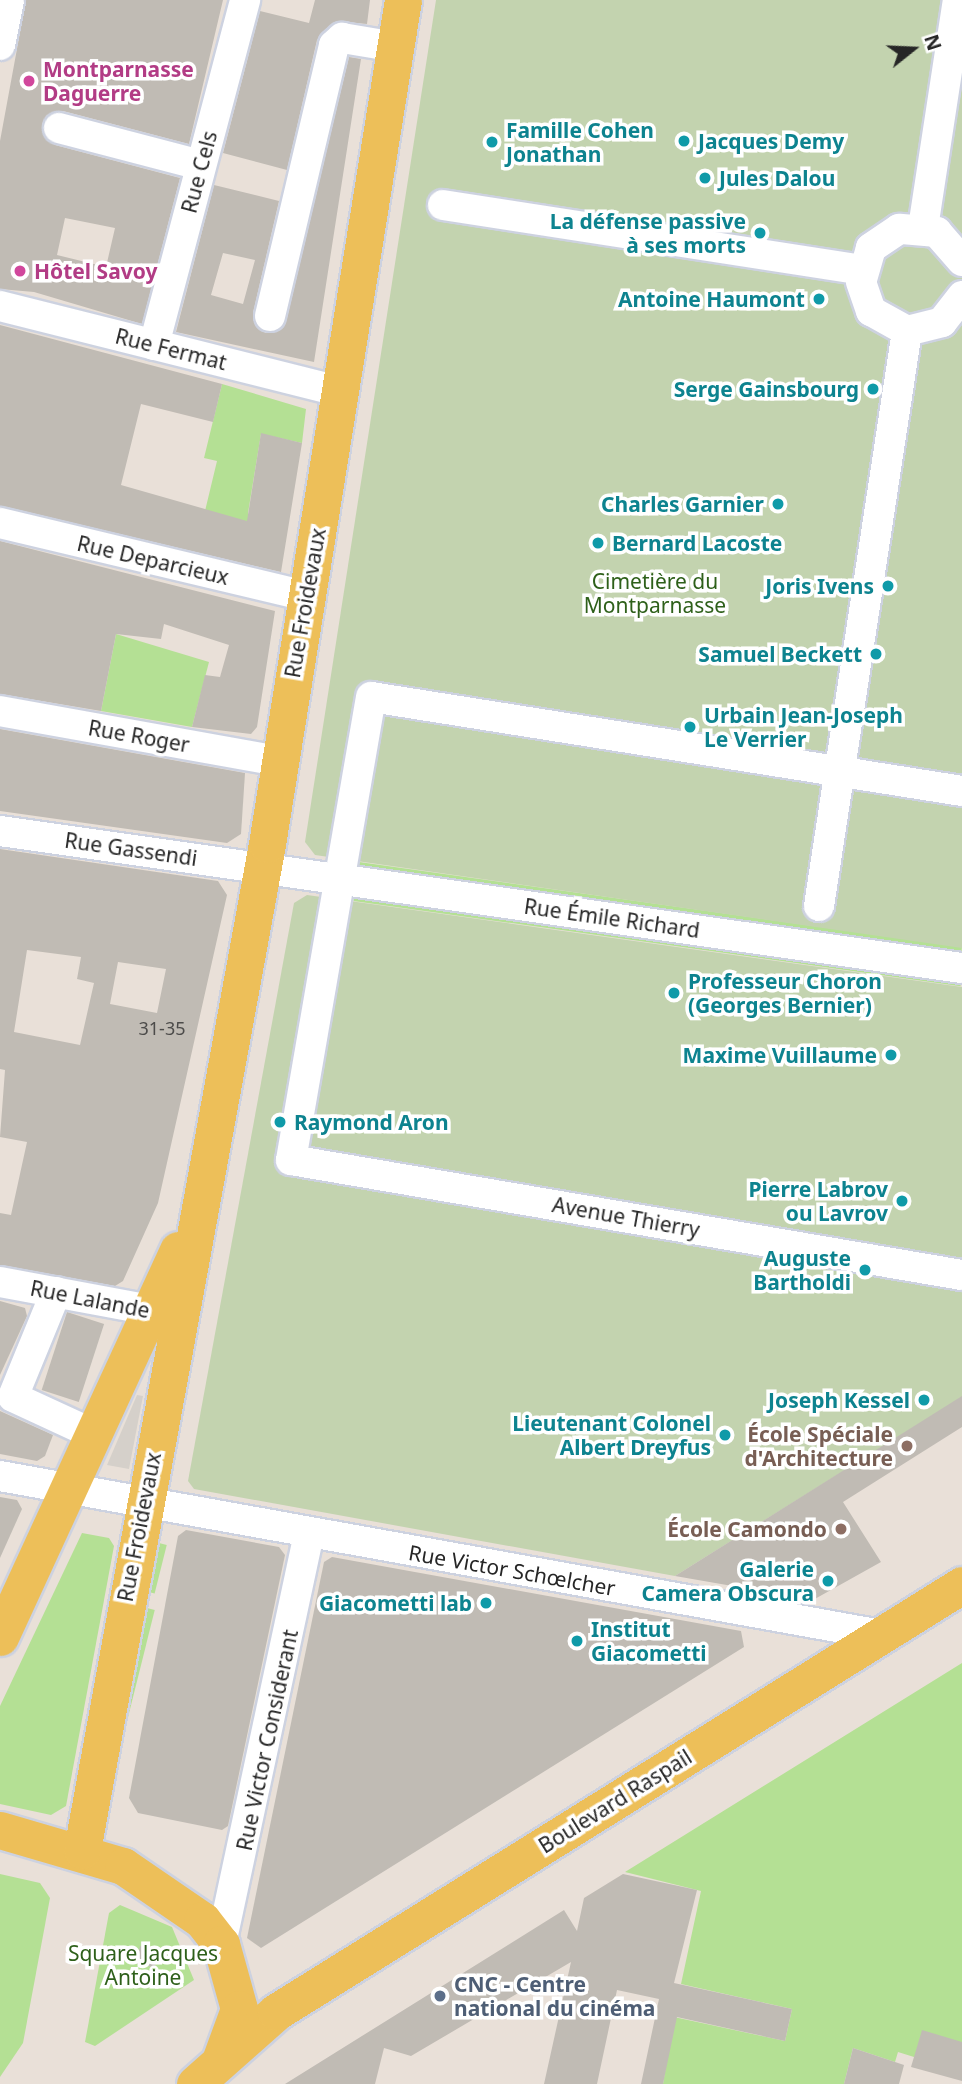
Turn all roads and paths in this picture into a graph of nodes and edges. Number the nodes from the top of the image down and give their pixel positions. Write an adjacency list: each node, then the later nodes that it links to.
1 (9, 0): 5 (street)
2 (245, 0): 8 (street, Rue Cels)
3 (403, 0): 6 (main road, Rue Froidevaux)
4 (958, 0): 10 (street)
5 (0, 45)
6 (396, 47): 15 (street); 18 (main road, Rue Froidevaux)
7 (59, 128): 8 (street)
8 (200, 165): 17 (street, Rue Cels)
9 (443, 205): 12 (street)
10 (923, 228): 11 (street); 12 (street)
11 (962, 261)
12 (862, 270): 16 (street)
13 (962, 296): 16 (street)
14 (0, 306): 17 (street, Rue Fermat)
15 (270, 316)
16 (907, 331): 23 (street)
17 (154, 345): 18 (street, Rue Fermat)
18 (342, 392): 20 (main road, Rue Froidevaux)
19 (0, 523): 20 (street, Rue Deparcieux)
20 (306, 596): 22 (main road, Rue Froidevaux)
21 (0, 711): 22 (street, Rue Roger)
22 (278, 761): 26 (main road, Rue Froidevaux)
23 (840, 772): 24 (street); 27 (street); 28 (street)
24 (962, 791)
25 (0, 831): 26 (street, Rue Gassendi)
26 (263, 869): 27 (street, Rue Émile Richard); 33 (main road, Rue Froidevaux)
27 (339, 879): 29 (street, Rue Émile Richard); 30 (street, Avenue Thierry)
28 (819, 906)
29 (962, 968)
30 (962, 1275)
31 (0, 1282): 32 (street, Rue Lalande)
32 (55, 1292): 33 (street, Rue Lalande); 34 (street)
33 (165, 1313): 34 (main road, Rue Froidevaux); 37 (main road, Rue Froidevaux)
34 (93, 1434): 36 (main road, Rue Froidevaux)
35 (0, 1476): 36 (street, Rue Victor Schœlcher)
36 (68, 1491): 37 (street, Rue Victor Schœlcher); 41 (main road, Rue Froidevaux)
37 (143, 1505): 38 (street, Rue Victor Schœlcher); 43 (main road, Rue Froidevaux)
38 (309, 1534): 40 (street, Rue Victor Schœlcher); 44 (street, Rue Victor Considerant)
39 (962, 1585): 40 (main road, Boulevard Raspail)
40 (881, 1635): 45 (main road, Boulevard Raspail)
41 (0, 1637)
42 (0, 1830): 43 (main road)
43 (82, 1850): 44 (main road)
44 (220, 1944): 45 (main road)
45 (253, 2013): 46 (main road, Boulevard Raspail)
46 (205, 2076)

